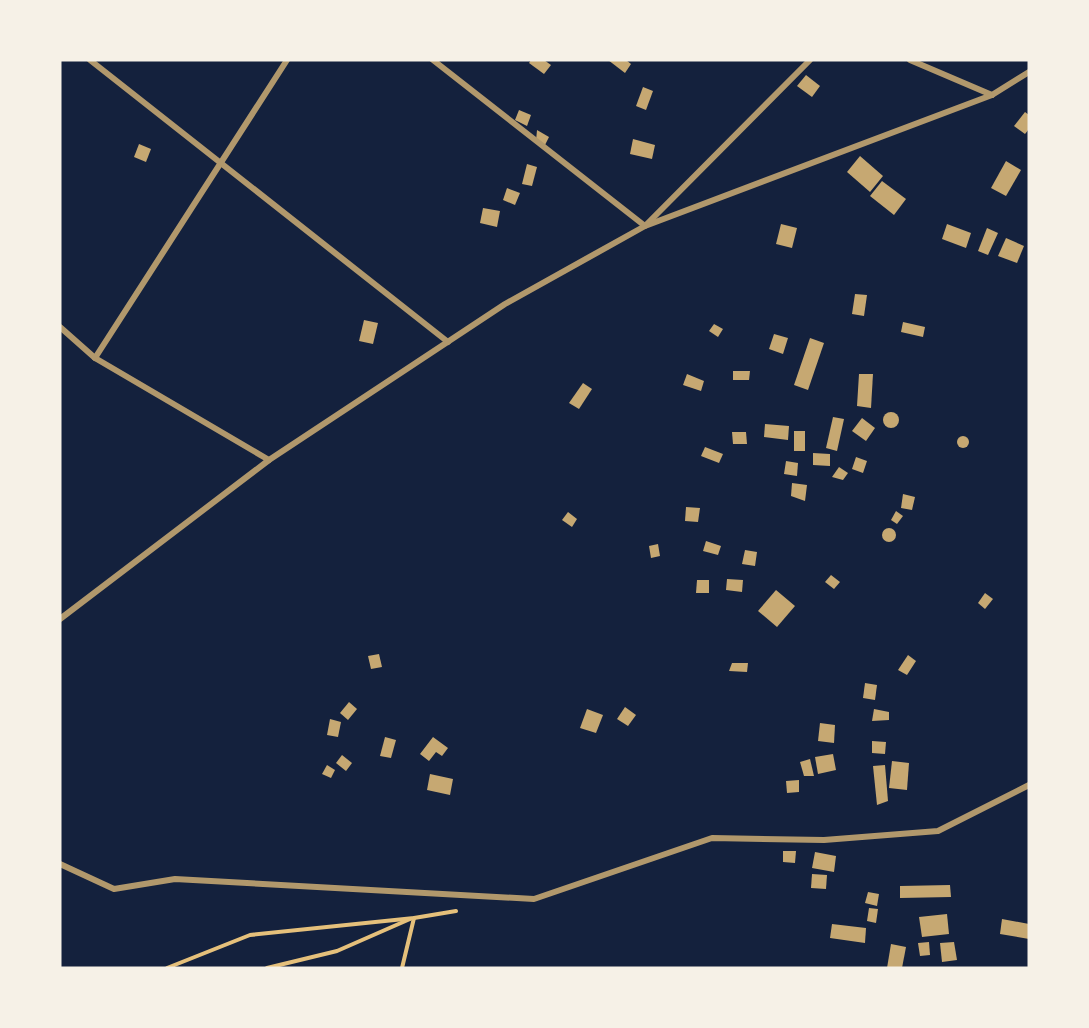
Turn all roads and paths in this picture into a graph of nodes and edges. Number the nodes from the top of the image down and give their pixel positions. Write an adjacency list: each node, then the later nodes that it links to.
1 (90, 60): 8 (street)
2 (288, 60): 8 (street)
3 (433, 60): 9 (street)
4 (810, 60): 9 (street)
5 (910, 60): 7 (street)
6 (1029, 72): 7 (street)
7 (992, 95): 9 (street)
8 (221, 163): 11 (street); 12 (street)
9 (645, 226): 11 (street)
10 (60, 327): 12 (street)
11 (448, 342): 13 (street)
12 (95, 358): 13 (street)
13 (269, 460): 14 (street)
14 (60, 619)
15 (1029, 785): 16 (street)
16 (60, 864)
17 (457, 911): 18 (path)
18 (414, 918): 19 (path); 20 (path); 21 (path)
19 (167, 968)
20 (267, 968)
21 (402, 968)

